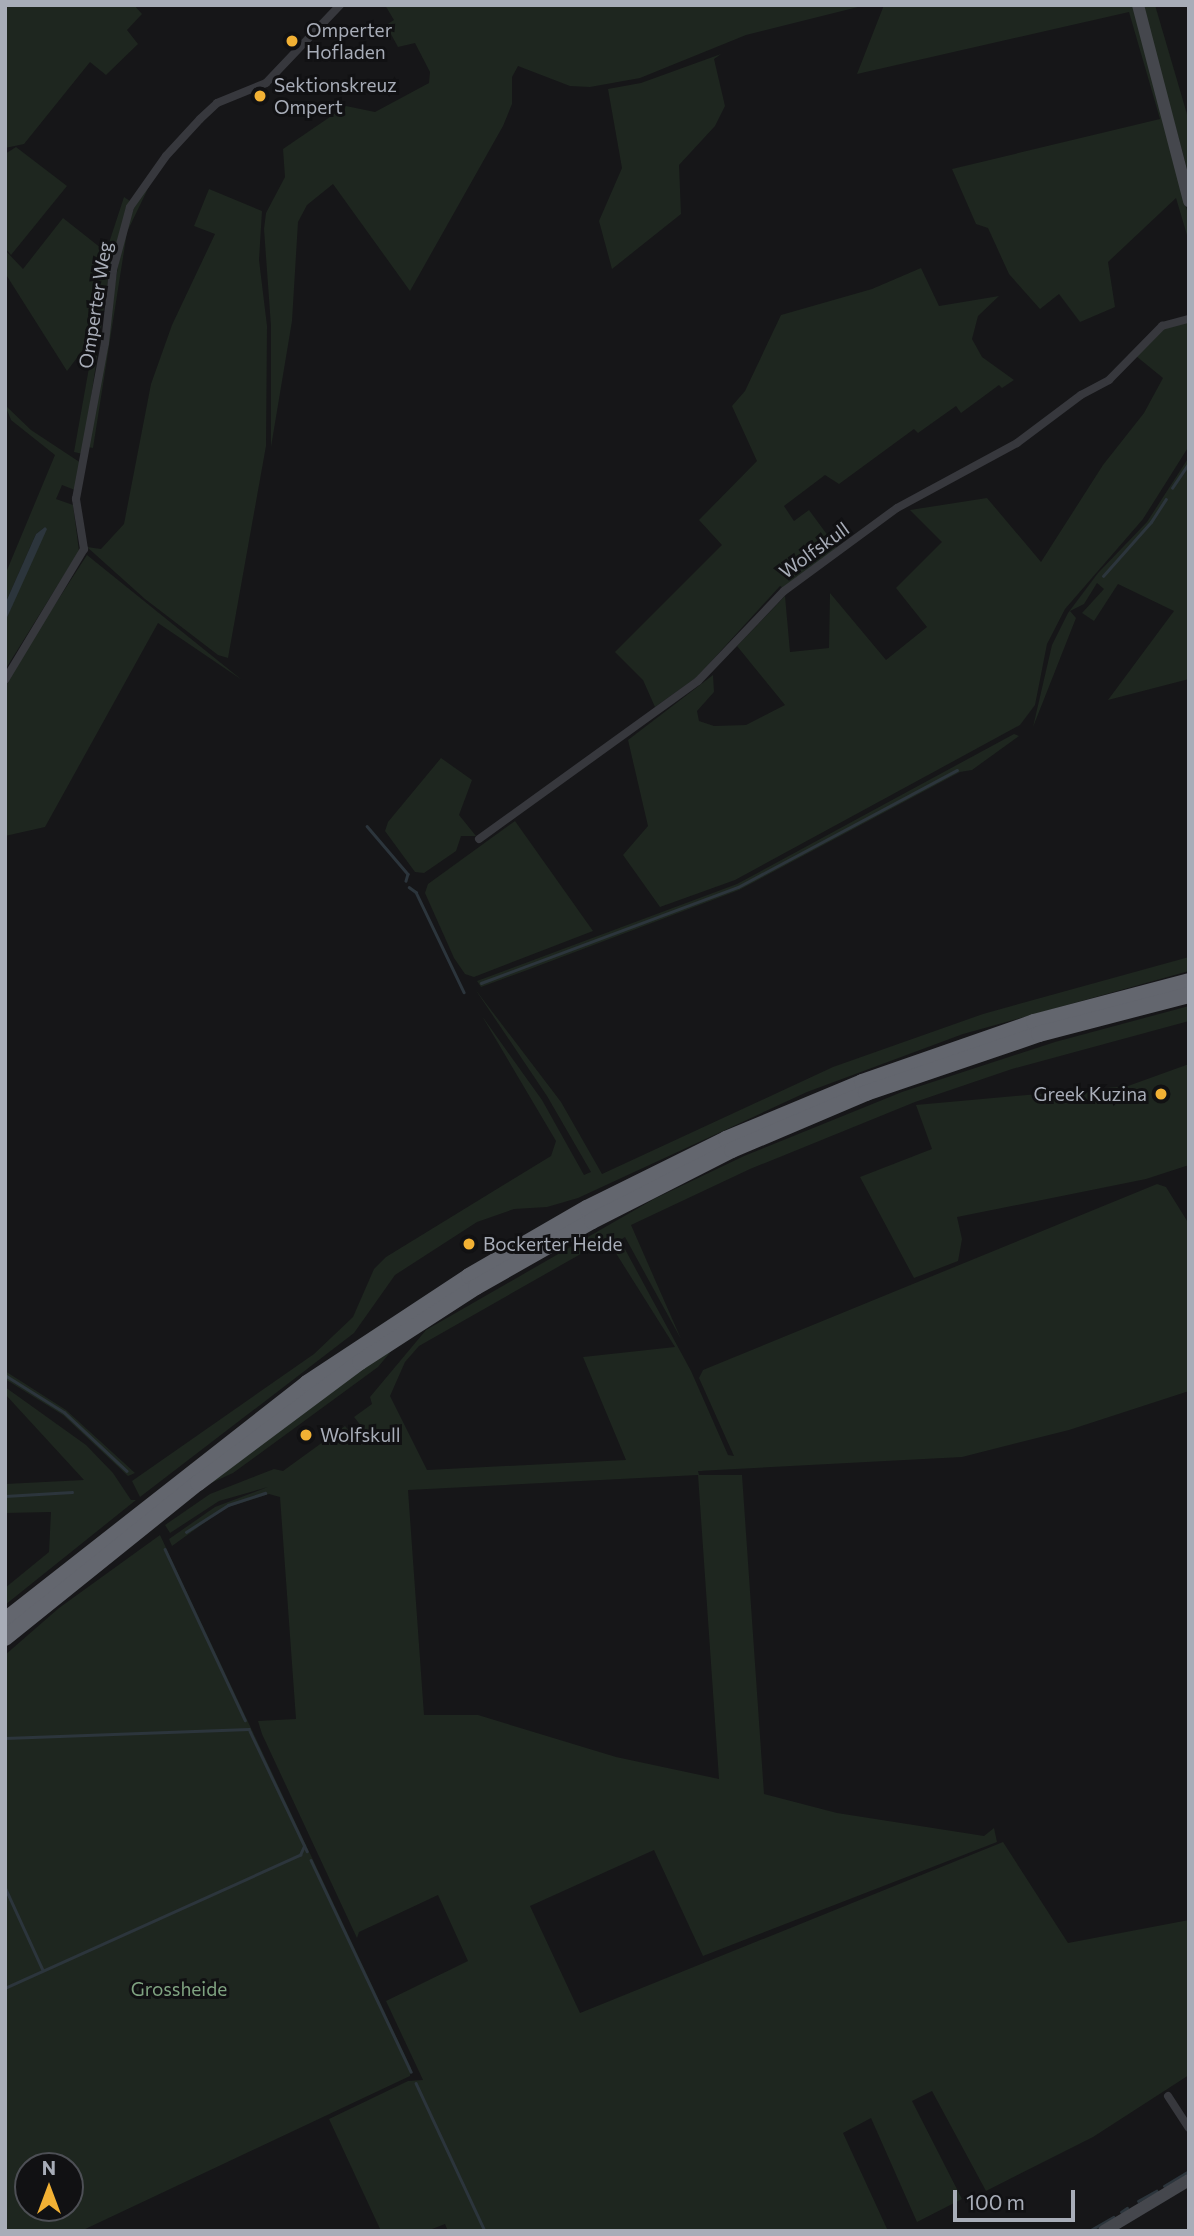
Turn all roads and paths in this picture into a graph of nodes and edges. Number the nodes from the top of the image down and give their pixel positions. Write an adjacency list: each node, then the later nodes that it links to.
1 (340, 5): 5 (street, Omperter Weg)
2 (1138, 5): 3 (main road)
3 (1189, 201)
4 (1189, 319): 6 (street, Wolfskull)
5 (5, 680)
6 (479, 839)
7 (1189, 981): 9 (highway)
8 (1189, 995): 10 (highway)
9 (5, 1620)
10 (5, 1638)
11 (1168, 2096): 12 (street)
12 (1189, 2128)
13 (1189, 2180): 14 (main road)
14 (1104, 2231)

